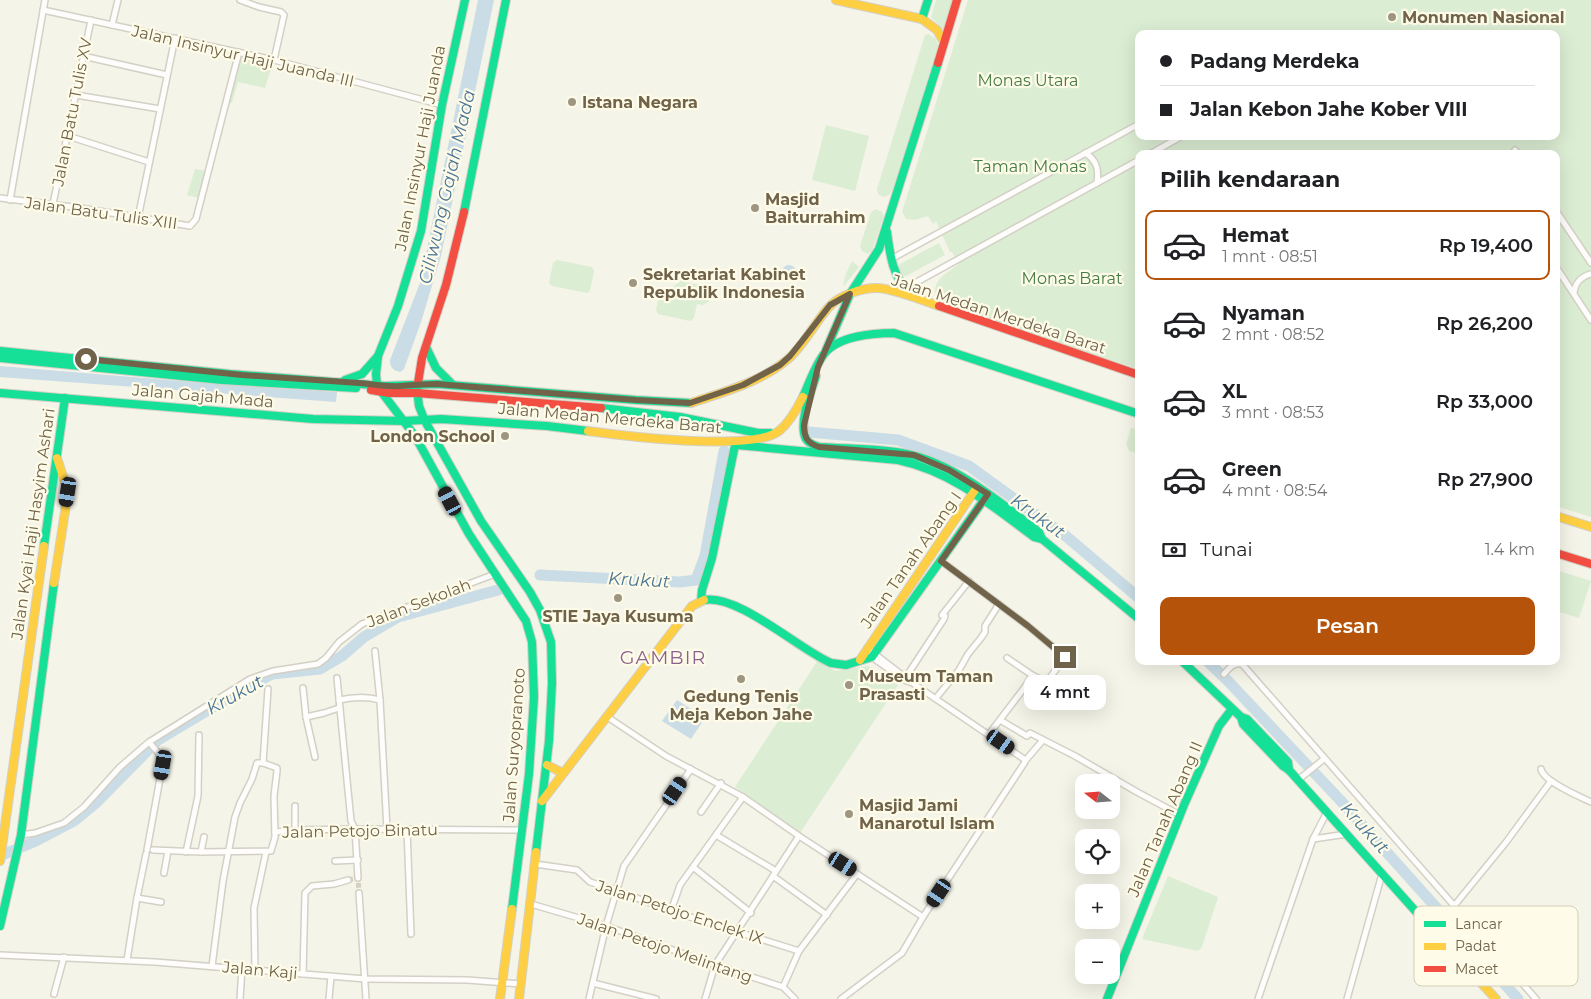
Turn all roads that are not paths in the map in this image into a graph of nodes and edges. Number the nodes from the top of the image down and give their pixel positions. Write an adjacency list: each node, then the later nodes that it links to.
1 (45, 0): 9 (street)
2 (118, 0): 12 (street)
3 (240, 0): 17 (street)
4 (465, 0): 20 (main road, Jalan Insinyur Haji Juanda)
5 (506, 0): 45 (main road)
6 (836, 0): 10 (main road)
7 (928, 0): 10 (main road)
8 (957, 0): 14 (main road)
9 (43, 10): 11 (street, Jalan Insinyur Haji Juanda III); 31 (street)
10 (922, 19): 14 (main road)
11 (91, 20): 12 (street, Jalan Insinyur Haji Juanda III); 16 (street, Jalan Batu Tulis XV)
12 (112, 25): 13 (street, Jalan Insinyur Haji Juanda III)
13 (175, 38): 15 (street, Jalan Insinyur Haji Juanda III); 18 (street)
14 (944, 42): 35 (main road)
15 (239, 52): 17 (street, Jalan Insinyur Haji Juanda III); 34 (street, Jalan Batu Tulis XIII)
16 (83, 56): 18 (street); 19 (street, Jalan Batu Tulis XV)
17 (274, 60): 20 (street, Jalan Insinyur Haji Juanda III)
18 (167, 75): 21 (street)
19 (76, 95): 21 (street); 23 (street, Jalan Batu Tulis XV)
20 (442, 105): 48 (main road, Jalan Insinyur Haji Juanda)
21 (160, 109): 27 (street)
22 (1135, 126): 26 (street)
23 (68, 136): 27 (street); 32 (street, Jalan Batu Tulis XV)
24 (1175, 140): 25 (street)
25 (1157, 150)
26 (1085, 153): 29 (street); 36 (street)
27 (149, 162): 34 (street)
28 (1135, 162): 29 (street)
29 (1097, 183): 40 (street)
30 (0, 198): 31 (street, Jalan Batu Tulis XIII)
31 (10, 200): 32 (street, Jalan Batu Tulis XIII)
32 (53, 204): 34 (street, Jalan Batu Tulis XIII)
33 (1560, 217): 37 (street)
34 (138, 218)
35 (886, 229): 36 (main road); 41 (main road)
36 (890, 259): 40 (main road)
37 (1591, 263)
38 (1560, 273): 42 (street)
39 (1591, 274): 42 (street)
40 (904, 289): 43 (main road)
41 (850, 294): 43 (main road, Jalan Medan Merdeka Barat); 47 (main road); 54 (main road)
42 (1574, 294): 44 (street)
43 (915, 298): 51 (main road, Jalan Medan Merdeka Barat)
44 (1591, 320)
45 (426, 347): 53 (main road); 54 (main road)
46 (0, 351): 52 (main road)
47 (824, 354): 50 (main road); 59 (main road)
48 (378, 356): 52 (main road); 55 (main road, Jalan Insinyur Haji Juanda)
49 (0, 358): 55 (main road)
50 (818, 367): 64 (main road); 68 (main road)
51 (1135, 374)
52 (340, 381): 55 (main road)
53 (418, 383): 54 (main road); 55 (main road); 57 (main road)
54 (453, 385)
55 (379, 388): 57 (main road); 62 (main road, Jalan Suryopranoto)
56 (0, 393): 58 (main road, Jalan Gajah Mada)
57 (418, 393): 60 (main road); 64 (main road)
58 (65, 398): 62 (main road, Jalan Gajah Mada); 67 (main road, Jalan Kyai Haji Hasyim Ashari)
59 (1135, 412)
60 (423, 419): 61 (main road, Jalan Medan Merdeka Barat); 62 (main road, Jalan Medan Merdeka Barat); 63 (main road, Jalan Suryopranoto)
61 (441, 419): 63 (main road); 65 (main road, Jalan Medan Merdeka Barat)
62 (404, 421): 75 (main road, Jalan Suryopranoto)
63 (431, 431): 116 (main road, Jalan Suryopranoto)
64 (778, 432): 65 (main road, Jalan Medan Merdeka Barat)
65 (710, 442): 66 (main road)
66 (735, 445): 68 (main road); 77 (main road)
67 (57, 458): 140 (main road, Jalan Kyai Haji Hasyim Ashari); 148 (main road, Jalan Kyai Haji Hasyim Ashari)
68 (975, 490): 69 (main road); 80 (main road, Jalan Tanah Abang I)
69 (986, 497): 73 (main road, Jalan Tanah Abang I); 79 (main road)
70 (1560, 517): 71 (main road)
71 (1591, 527)
72 (1560, 554): 74 (main road)
73 (941, 561): 76 (street); 82 (main road, Jalan Tanah Abang I)
74 (1591, 564)
75 (497, 577): 111 (street, Jalan Sekolah); 134 (main road, Jalan Suryopranoto)
76 (969, 581): 78 (street); 93 (street)
77 (701, 601): 85 (main road); 106 (main road)
78 (999, 604): 83 (street); 99 (street)
79 (1135, 616)
80 (866, 650): 82 (street, Jalan Tanah Abang I); 85 (main road, Jalan Tanah Abang I)
81 (375, 651): 101 (street)
82 (873, 656): 85 (main road); 93 (street, Jalan Tanah Abang I)
83 (1065, 657): 86 (street); 94 (street)
84 (1007, 658): 91 (street)
85 (860, 660)
86 (1071, 662)
87 (1186, 665): 104 (main road)
88 (1234, 665): 90 (street)
89 (1243, 665): 113 (street)
90 (1224, 674)
91 (1032, 675): 94 (street); 95 (street)
92 (337, 678): 100 (street)
93 (908, 679): 99 (street, Jalan Tanah Abang I)
94 (1046, 682): 98 (street)
95 (1025, 687): 98 (street); 107 (street)
96 (303, 688): 105 (street)
97 (268, 689): 115 (street)
98 (1038, 694): 102 (street)
99 (936, 698): 108 (street, Jalan Tanah Abang I)
100 (339, 700): 101 (street); 103 (street)
101 (380, 700): 131 (street)
102 (1048, 702)
103 (339, 708): 105 (street); 130 (street)
104 (1232, 709): 120 (main road); 129 (main road, Jalan Tanah Abang II)
105 (306, 716): 112 (street)
106 (606, 716): 117 (street); 119 (main road)
107 (1000, 720): 108 (street); 110 (street)
108 (989, 734): 114 (street, Jalan Tanah Abang I)
109 (199, 736): 144 (street)
110 (1043, 740): 114 (street); 129 (street)
111 (150, 744): 140 (street, Jalan Sekolah); 143 (street)
112 (315, 757)
113 (1324, 759): 120 (street); 164 (street)
114 (1025, 761): 169 (street)
115 (263, 763): 135 (street); 146 (street)
116 (546, 765): 119 (main road); 124 (main road, Jalan Suryopranoto)
117 (691, 769): 122 (street); 159 (street)
118 (1542, 769): 121 (street)
119 (563, 773): 124 (main road)
120 (1301, 778): 128 (main road)
121 (1551, 781): 125 (street); 164 (street)
122 (721, 784): 123 (street); 127 (street)
123 (743, 796): 137 (street); 138 (street)
124 (542, 801): 151 (main road, Jalan Suryopranoto)
125 (1591, 802)
126 (295, 806): 133 (street)
127 (701, 812)
128 (1327, 812): 136 (main road); 141 (street)
129 (1180, 814): 203 (main road, Jalan Tanah Abang II)
130 (355, 829): 131 (street, Jalan Petojo Binatu); 133 (street, Jalan Petojo Binatu); 149 (street)
131 (386, 829): 132 (street, Jalan Petojo Binatu)
132 (408, 829): 134 (street, Jalan Petojo Binatu); 173 (street)
133 (295, 830): 135 (street, Jalan Petojo Binatu)
134 (522, 830): 185 (main road, Jalan Suryopranoto)
135 (275, 832): 147 (street, Jalan Petojo Binatu)
136 (1347, 834): 141 (street); 156 (main road)
137 (716, 835): 152 (street); 154 (street)
138 (799, 836): 154 (street); 155 (street)
139 (204, 837): 145 (street)
140 (21, 839): 170 (main road, Jalan Kyai Haji Hasyim Ashari)
141 (1313, 839): 204 (street)
142 (168, 851): 143 (street, Jalan Petojo Binatu); 144 (street, Jalan Petojo Binatu); 153 (street)
143 (148, 852): 161 (street)
144 (186, 852): 145 (street, Jalan Petojo Binatu)
145 (201, 852): 146 (street, Jalan Petojo Binatu)
146 (229, 852): 147 (street, Jalan Petojo Binatu); 179 (street)
147 (266, 852): 181 (street)
148 (1, 857)
149 (358, 860): 150 (street); 157 (street)
150 (335, 861)
151 (535, 864): 159 (street, Jalan Petojo Enclek IX); 163 (main road, Jalan Suryopranoto)
152 (693, 867): 166 (street); 167 (street)
153 (164, 873)
154 (775, 873): 167 (street); 168 (street)
155 (857, 874): 168 (street); 169 (street)
156 (1382, 874): 165 (main road); 205 (street)
157 (358, 878)
158 (348, 880): 182 (street)
159 (616, 890): 166 (street, Jalan Petojo Enclek IX); 171 (street)
160 (359, 893): 184 (street)
161 (136, 898): 162 (street); 177 (street)
162 (161, 902)
163 (531, 904): 171 (street, Jalan Petojo Melintang); 187 (main road, Jalan Suryopranoto)
164 (1454, 906)
165 (1414, 909)
166 (671, 911): 172 (street, Jalan Petojo Enclek IX)
167 (751, 913): 172 (street)
168 (827, 915): 174 (street)
169 (923, 917): 202 (street)
170 (0, 926)
171 (606, 926): 178 (street, Jalan Petojo Melintang); 186 (street)
172 (737, 932): 174 (street, Jalan Petojo Enclek IX); 178 (street)
173 (411, 934)
174 (798, 951): 190 (street)
175 (0, 955): 176 (street, Jalan Kaji)
176 (64, 958): 177 (street, Jalan Kaji); 191 (street)
177 (127, 960): 179 (street, Jalan Kaji)
178 (715, 965): 190 (street, Jalan Petojo Melintang); 200 (street)
179 (212, 966): 180 (street, Jalan Kaji)
180 (242, 968): 181 (street, Jalan Kaji); 193 (street)
181 (255, 971): 182 (street, Jalan Kaji)
182 (303, 974): 183 (street, Jalan Kaji)
183 (330, 976): 184 (street, Jalan Kaji); 194 (street)
184 (366, 979): 185 (street, Jalan Kaji); 195 (street)
185 (502, 982): 187 (street, Jalan Kaji); 196 (main road, Jalan Suryopranoto)
186 (593, 983): 192 (street); 198 (street)
187 (521, 984): 197 (main road, Jalan Suryopranoto)
188 (1484, 986): 206 (main road)
189 (1525, 986): 207 (street)
190 (782, 987): 201 (street, Jalan Petojo Melintang)
191 (54, 994)
192 (644, 997): 199 (street)
193 (240, 999)
194 (328, 999)
195 (366, 999)
196 (500, 999)
197 (519, 999)
198 (588, 999)
199 (656, 999)
200 (705, 999)
201 (795, 999)
202 (841, 999)
203 (1107, 999)
204 (1258, 999)
205 (1347, 999)
206 (1496, 999)
207 (1536, 999)

